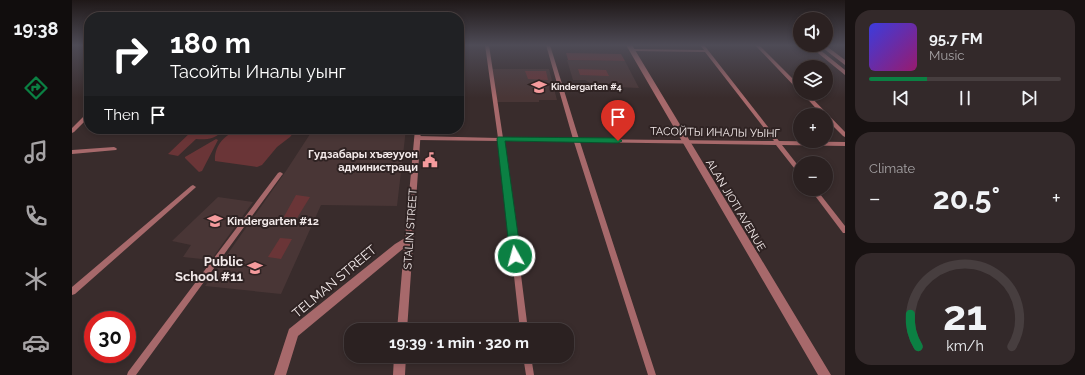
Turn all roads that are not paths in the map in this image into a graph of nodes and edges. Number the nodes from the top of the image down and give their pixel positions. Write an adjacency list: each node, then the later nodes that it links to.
1 (490, 62): 17 (street)
2 (553, 62): 18 (street)
3 (639, 62): 19 (street, ALAN JIOTI AVENUE)
4 (716, 62): 20 (street)
5 (774, 62): 8 (street)
6 (833, 62): 7 (street)
7 (845, 73)
8 (793, 82)
9 (811, 100): 10 (street)
10 (819, 108)
11 (84, 119): 13 (street)
12 (833, 122): 16 (street)
13 (72, 131)
14 (418, 134): 29 (street, STALIN STREET)
15 (432, 134): 17 (street, ТАСОЙТЫ ИНАЛЫ УЫНГ)
16 (845, 135)
17 (501, 139): 18 (street, ТАСОЙТЫ ИНАЛЫ УЫНГ); 32 (street)
18 (576, 140): 19 (street, ТАСОЙТЫ ИНАЛЫ УЫНГ); 39 (street)
19 (686, 142): 20 (street, ТАСОЙТЫ ИНАЛЫ УЫНГ); 40 (street, ALAN JIOTI AVENUE)
20 (777, 143): 21 (street, ТАСОЙТЫ ИНАЛЫ УЫНГ); 24 (street)
21 (845, 144)
22 (114, 149): 23 (street)
23 (72, 152)
24 (793, 163)
25 (280, 174): 35 (street)
26 (193, 186): 30 (street)
27 (818, 196): 28 (street)
28 (845, 231)
29 (409, 240): 31 (street, STALIN STREET); 36 (street, TELMAN STREET)
30 (72, 292)
31 (403, 323)
32 (523, 323)
33 (400, 363): 37 (street)
34 (529, 363): 38 (street)
35 (130, 375)
36 (280, 375)
37 (399, 375)
38 (530, 375)
39 (652, 375)
40 (825, 375)

